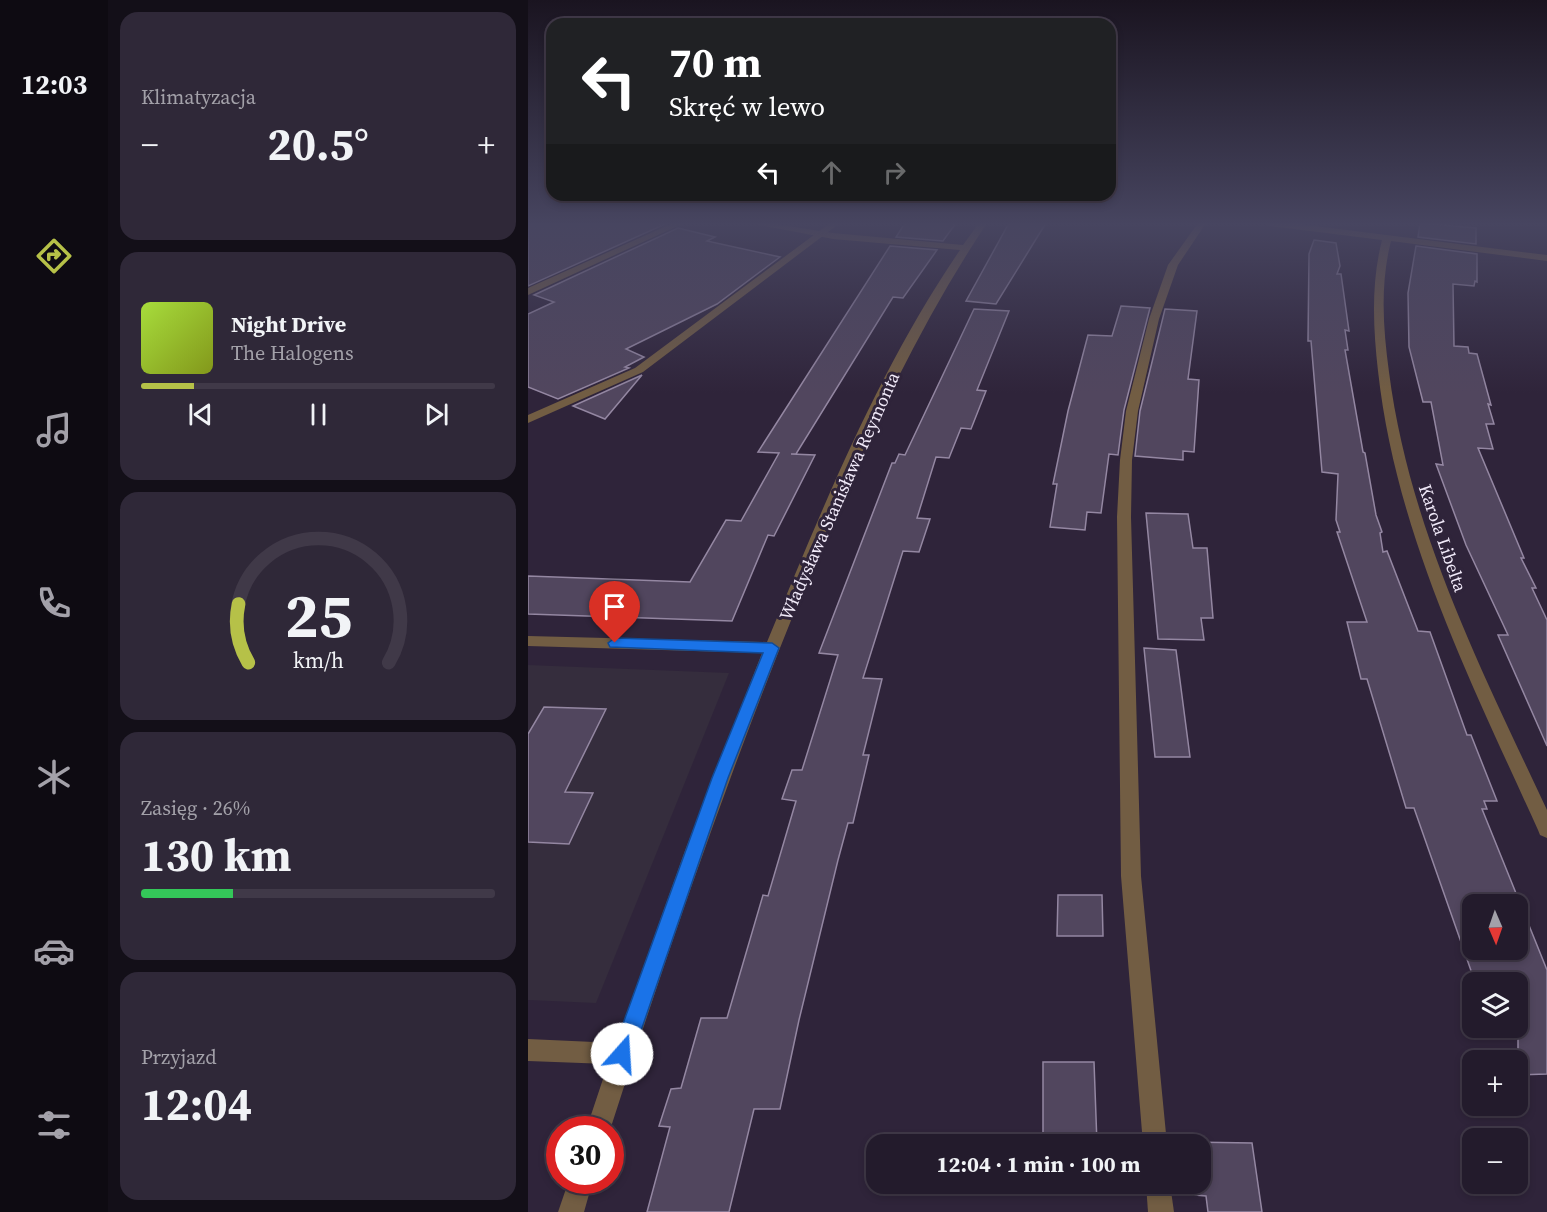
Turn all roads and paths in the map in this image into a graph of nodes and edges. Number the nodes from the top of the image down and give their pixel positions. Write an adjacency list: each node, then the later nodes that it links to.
1 (555, 280): 6 (street)
2 (759, 280): 7 (street)
3 (945, 280): 9 (street, Władysława Stanisława Reymonta)
4 (1168, 280): 14 (street)
5 (1380, 280): 10 (street, Karola Libelta)
6 (528, 292)
7 (528, 419)
8 (528, 641): 9 (street)
9 (772, 648): 12 (street, Władysława Stanisława Reymonta)
10 (1547, 830)
11 (528, 1050): 12 (street)
12 (622, 1054): 13 (street, Władysława Stanisława Reymonta)
13 (602, 1116)
14 (1154, 1134)
15 (577, 1194): 17 (street)
16 (1159, 1194): 18 (street)
17 (571, 1212)
18 (1161, 1212)

